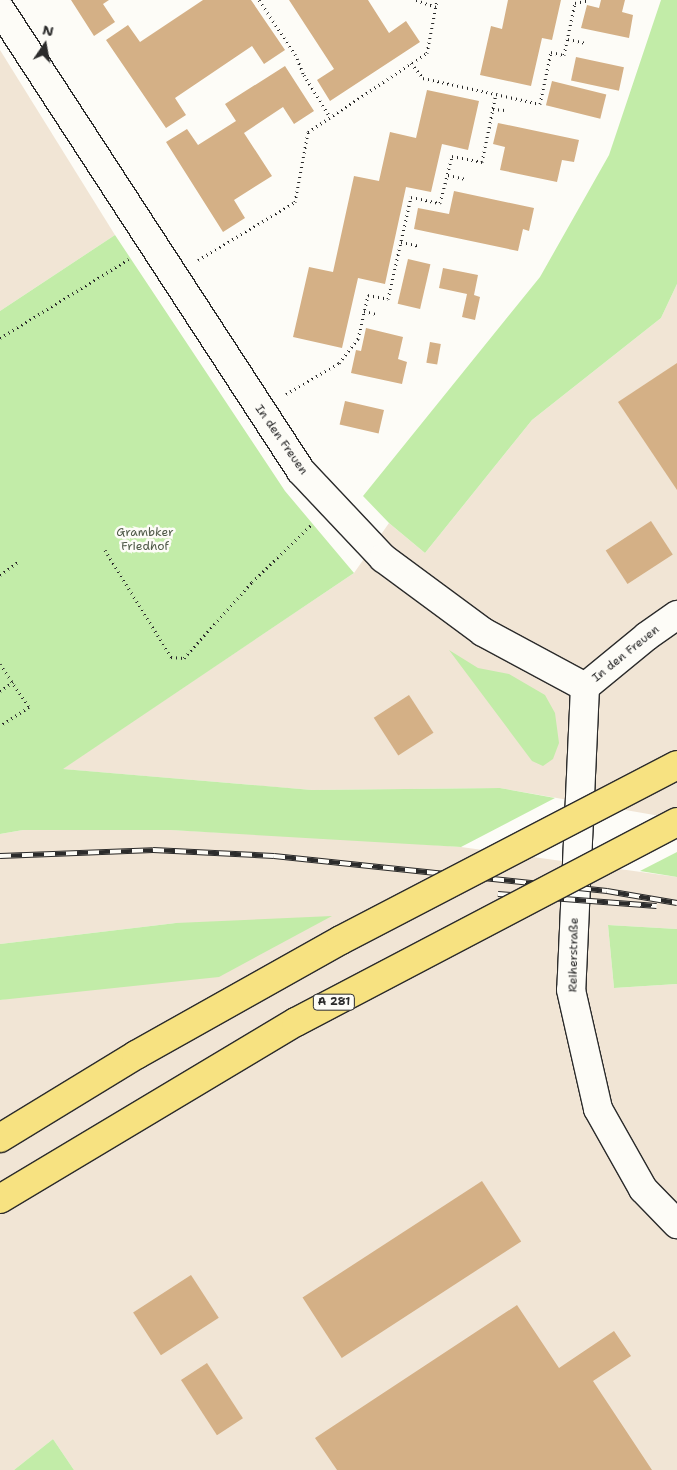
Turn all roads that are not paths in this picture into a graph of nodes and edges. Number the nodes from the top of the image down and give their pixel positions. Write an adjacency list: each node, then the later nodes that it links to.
1 (0, 9): 3 (street, In den Freuen)
2 (677, 615): 3 (street, In den Freuen)
3 (585, 687): 8 (street, Reiherstraße)
4 (677, 765): 6 (highway, bridge)
5 (677, 822): 7 (highway, A 281, bridge)
6 (0, 1138)
7 (0, 1199)
8 (677, 1224)

